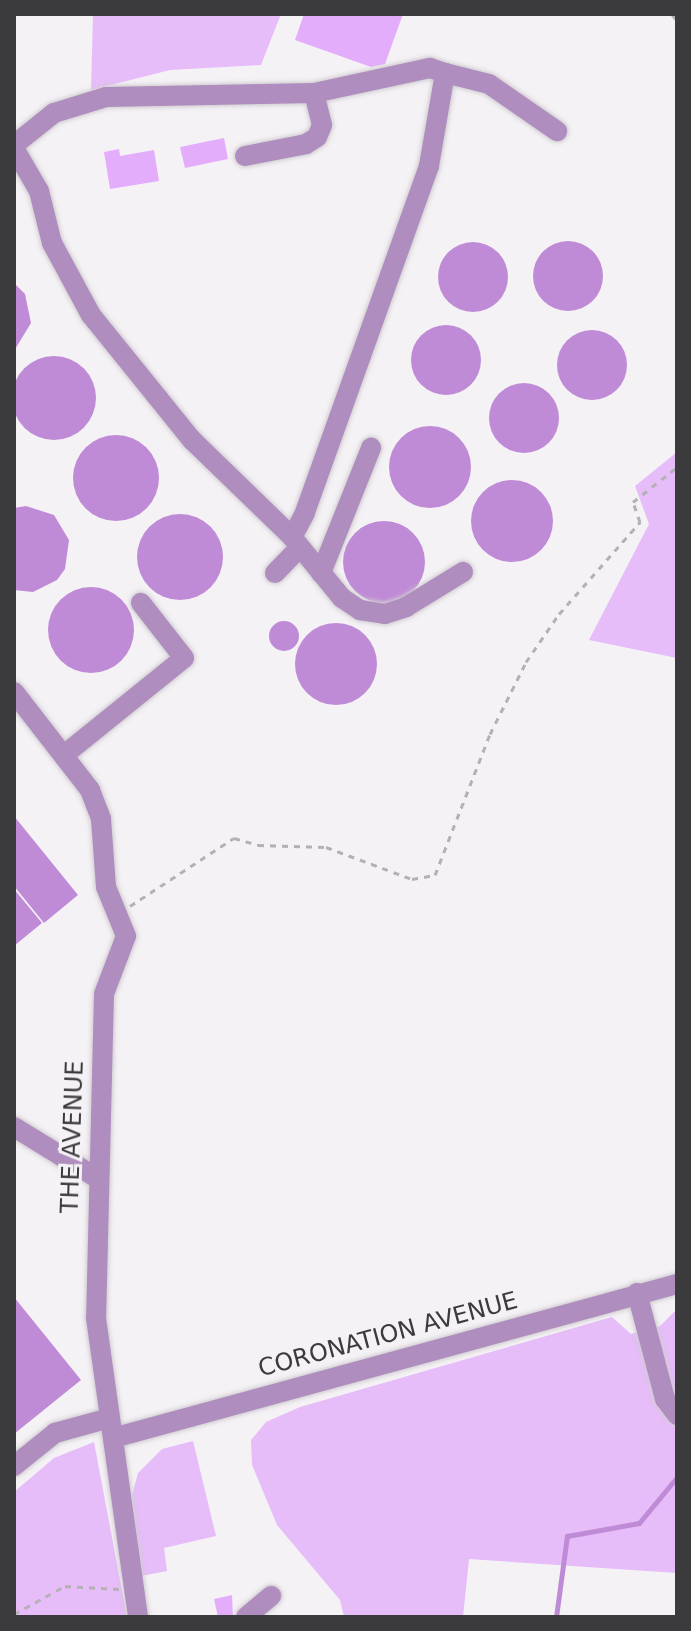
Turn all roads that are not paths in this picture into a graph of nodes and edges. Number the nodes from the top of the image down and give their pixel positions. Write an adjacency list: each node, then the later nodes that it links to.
1 (445, 73): 2 (street); 3 (street); 7 (street)
2 (314, 93): 4 (street); 5 (street)
3 (557, 131)
4 (14, 146): 7 (street)
5 (245, 156)
6 (371, 448): 10 (street)
7 (296, 542): 9 (street); 10 (street)
8 (463, 572): 10 (street)
9 (275, 573)
10 (321, 573)
11 (141, 603): 13 (street)
12 (14, 692): 13 (street, THE AVENUE)
13 (64, 755): 15 (street, THE AVENUE)
14 (14, 1127): 15 (street)
15 (97, 1178): 19 (street, THE AVENUE)
16 (670, 1286): 17 (street, CORONATION AVENUE)
17 (637, 1293): 18 (street); 19 (street, CORONATION AVENUE)
18 (677, 1415)
19 (111, 1428): 20 (street, CORONATION AVENUE); 22 (street, THE AVENUE)
20 (14, 1466)
21 (271, 1596): 23 (street)
22 (138, 1617)
23 (246, 1617)

